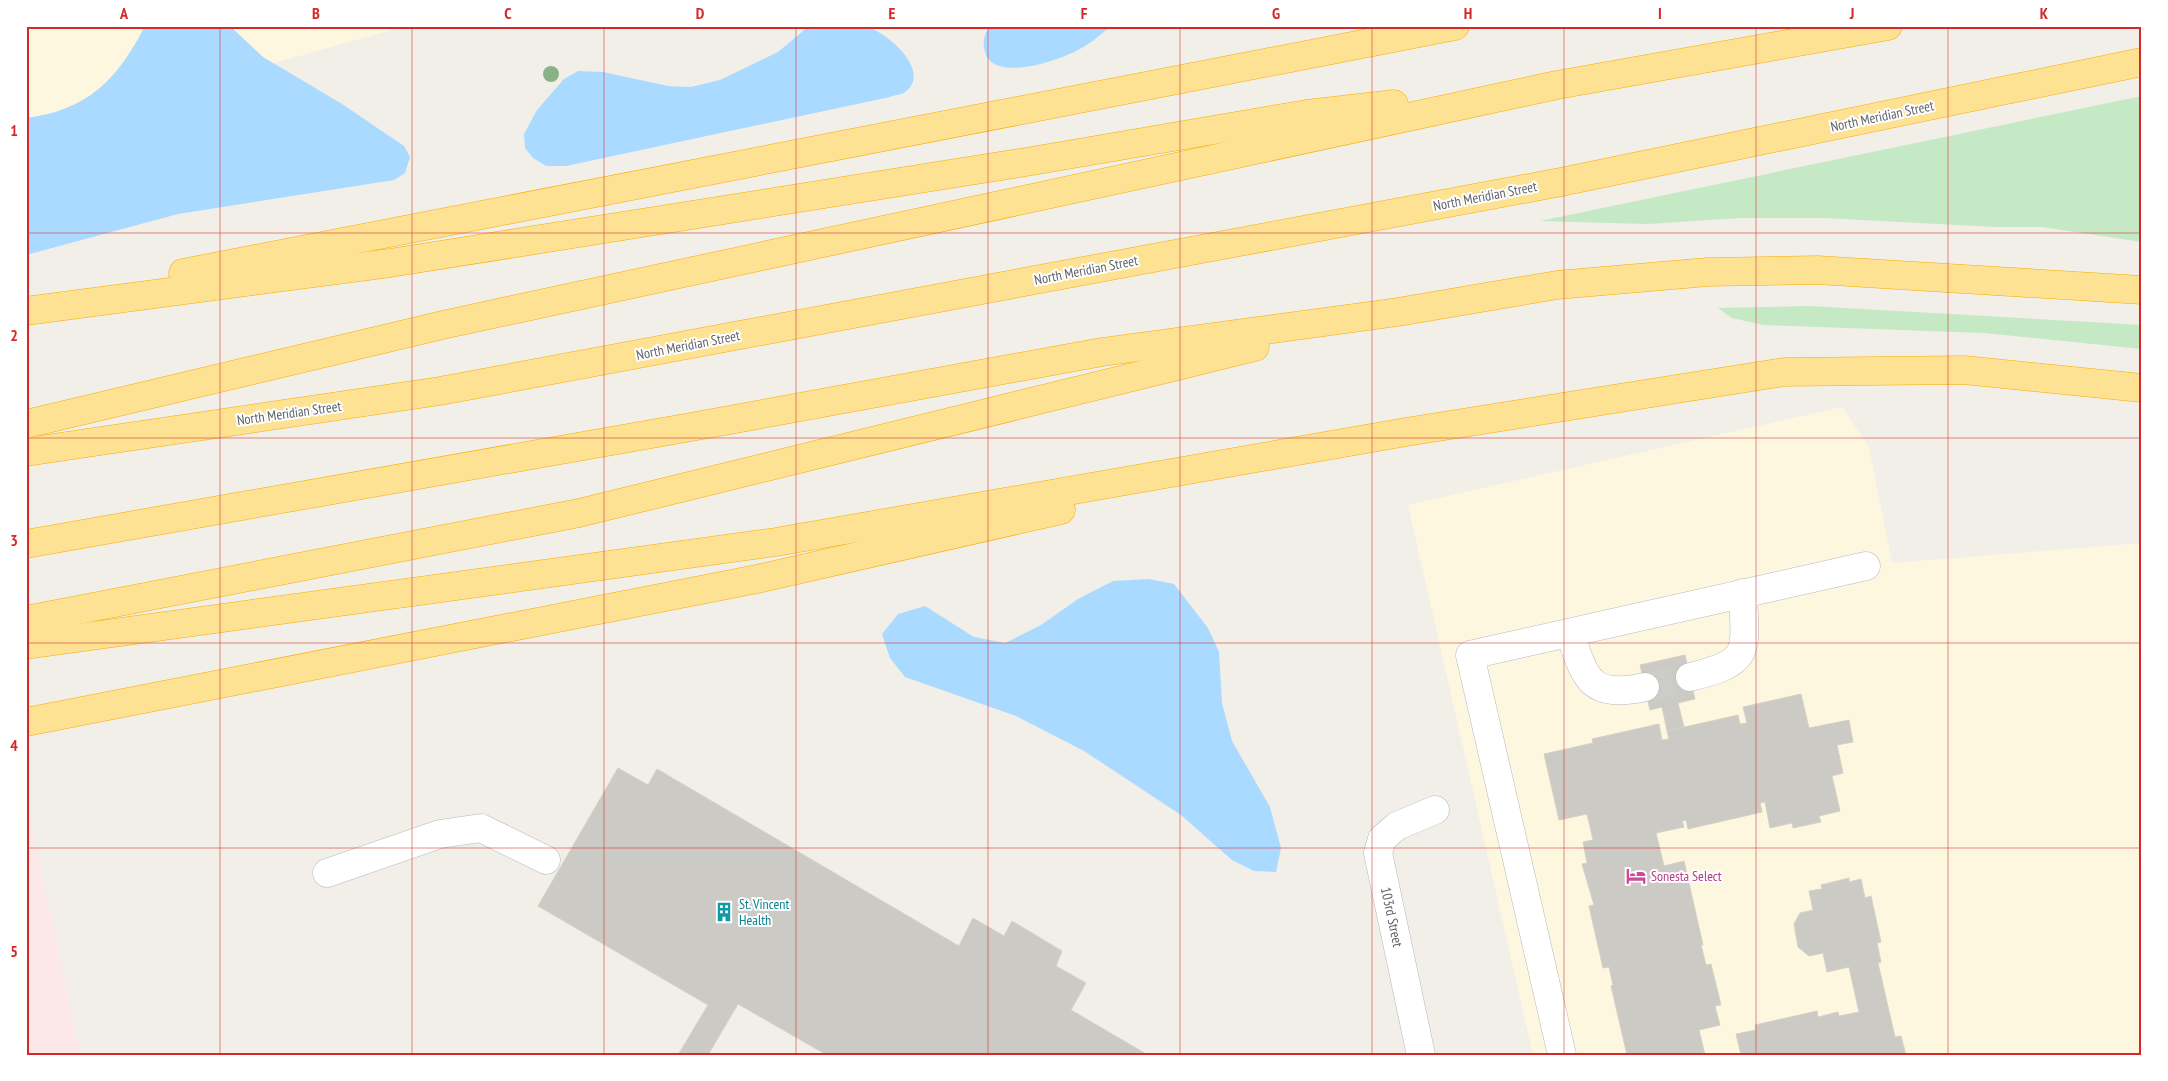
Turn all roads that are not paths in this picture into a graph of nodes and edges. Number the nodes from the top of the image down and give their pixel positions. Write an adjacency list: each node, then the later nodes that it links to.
1 (1455, 26): 6 (highway)
2 (1888, 26): 4 (highway)
3 (2142, 62): 12 (highway, North Meridian Street)
4 (1557, 85): 7 (highway); 10 (highway)
5 (2142, 290): 8 (highway)
6 (26, 303)
7 (26, 311)
8 (1398, 312): 13 (highway); 16 (highway)
9 (2142, 388): 11 (highway)
10 (26, 424)
11 (1406, 432): 18 (highway); 21 (highway)
12 (26, 452)
13 (26, 544)
14 (1866, 566): 15 (street)
15 (1743, 593): 17 (street); 19 (street)
16 (26, 620)
17 (1570, 633): 20 (street); 26 (street)
18 (26, 645)
19 (1690, 677)
20 (1645, 687)
21 (26, 722)
22 (1435, 810): 25 (street, 103rd Street)
23 (546, 860): 24 (street)
24 (327, 874)
25 (1421, 1055)
26 (1562, 1055)

